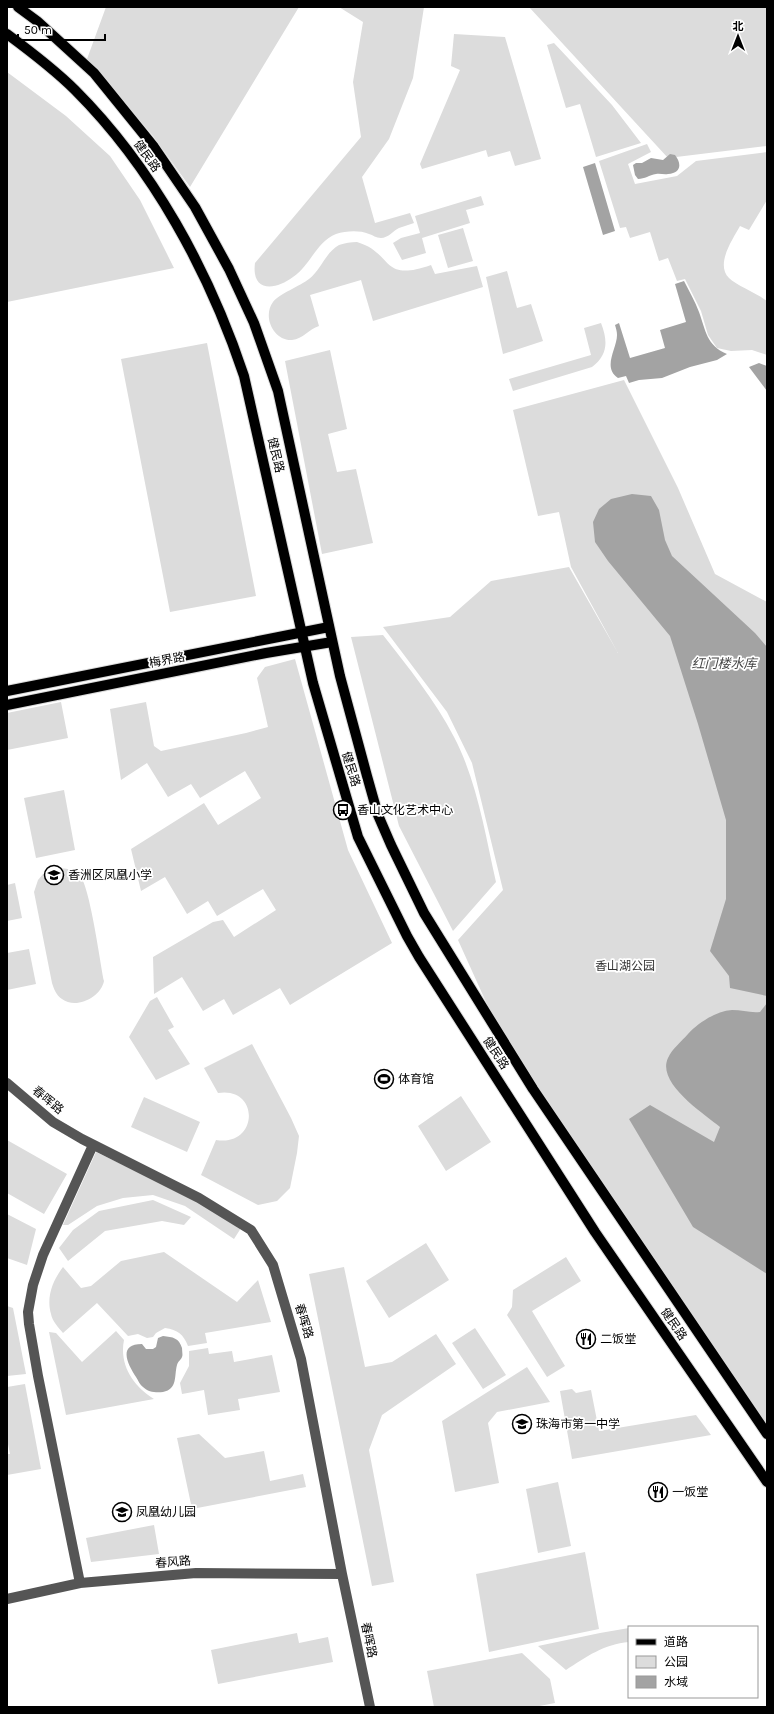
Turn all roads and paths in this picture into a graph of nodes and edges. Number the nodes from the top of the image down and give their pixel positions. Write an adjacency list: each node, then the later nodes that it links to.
1 (18, 7): 3 (main road, 健民路)
2 (7, 34): 4 (main road, 健民路)
3 (329, 627): 4 (main road); 5 (main road, 健民路)
4 (301, 632): 6 (main road, 健民路); 7 (main road)
5 (332, 642): 6 (main road, 梅界路); 11 (main road, 健民路)
6 (304, 646): 8 (main road, 梅界路); 12 (main road, 健民路)
7 (7, 691)
8 (7, 705)
9 (7, 1083): 10 (street, 春晖路)
10 (93, 1145): 13 (street, 春晖路); 14 (street)
11 (767, 1434)
12 (767, 1482)
13 (342, 1574): 14 (street, 春风路); 16 (street, 春晖路)
14 (80, 1583): 15 (street, 春风路)
15 (7, 1599)
16 (370, 1707)

